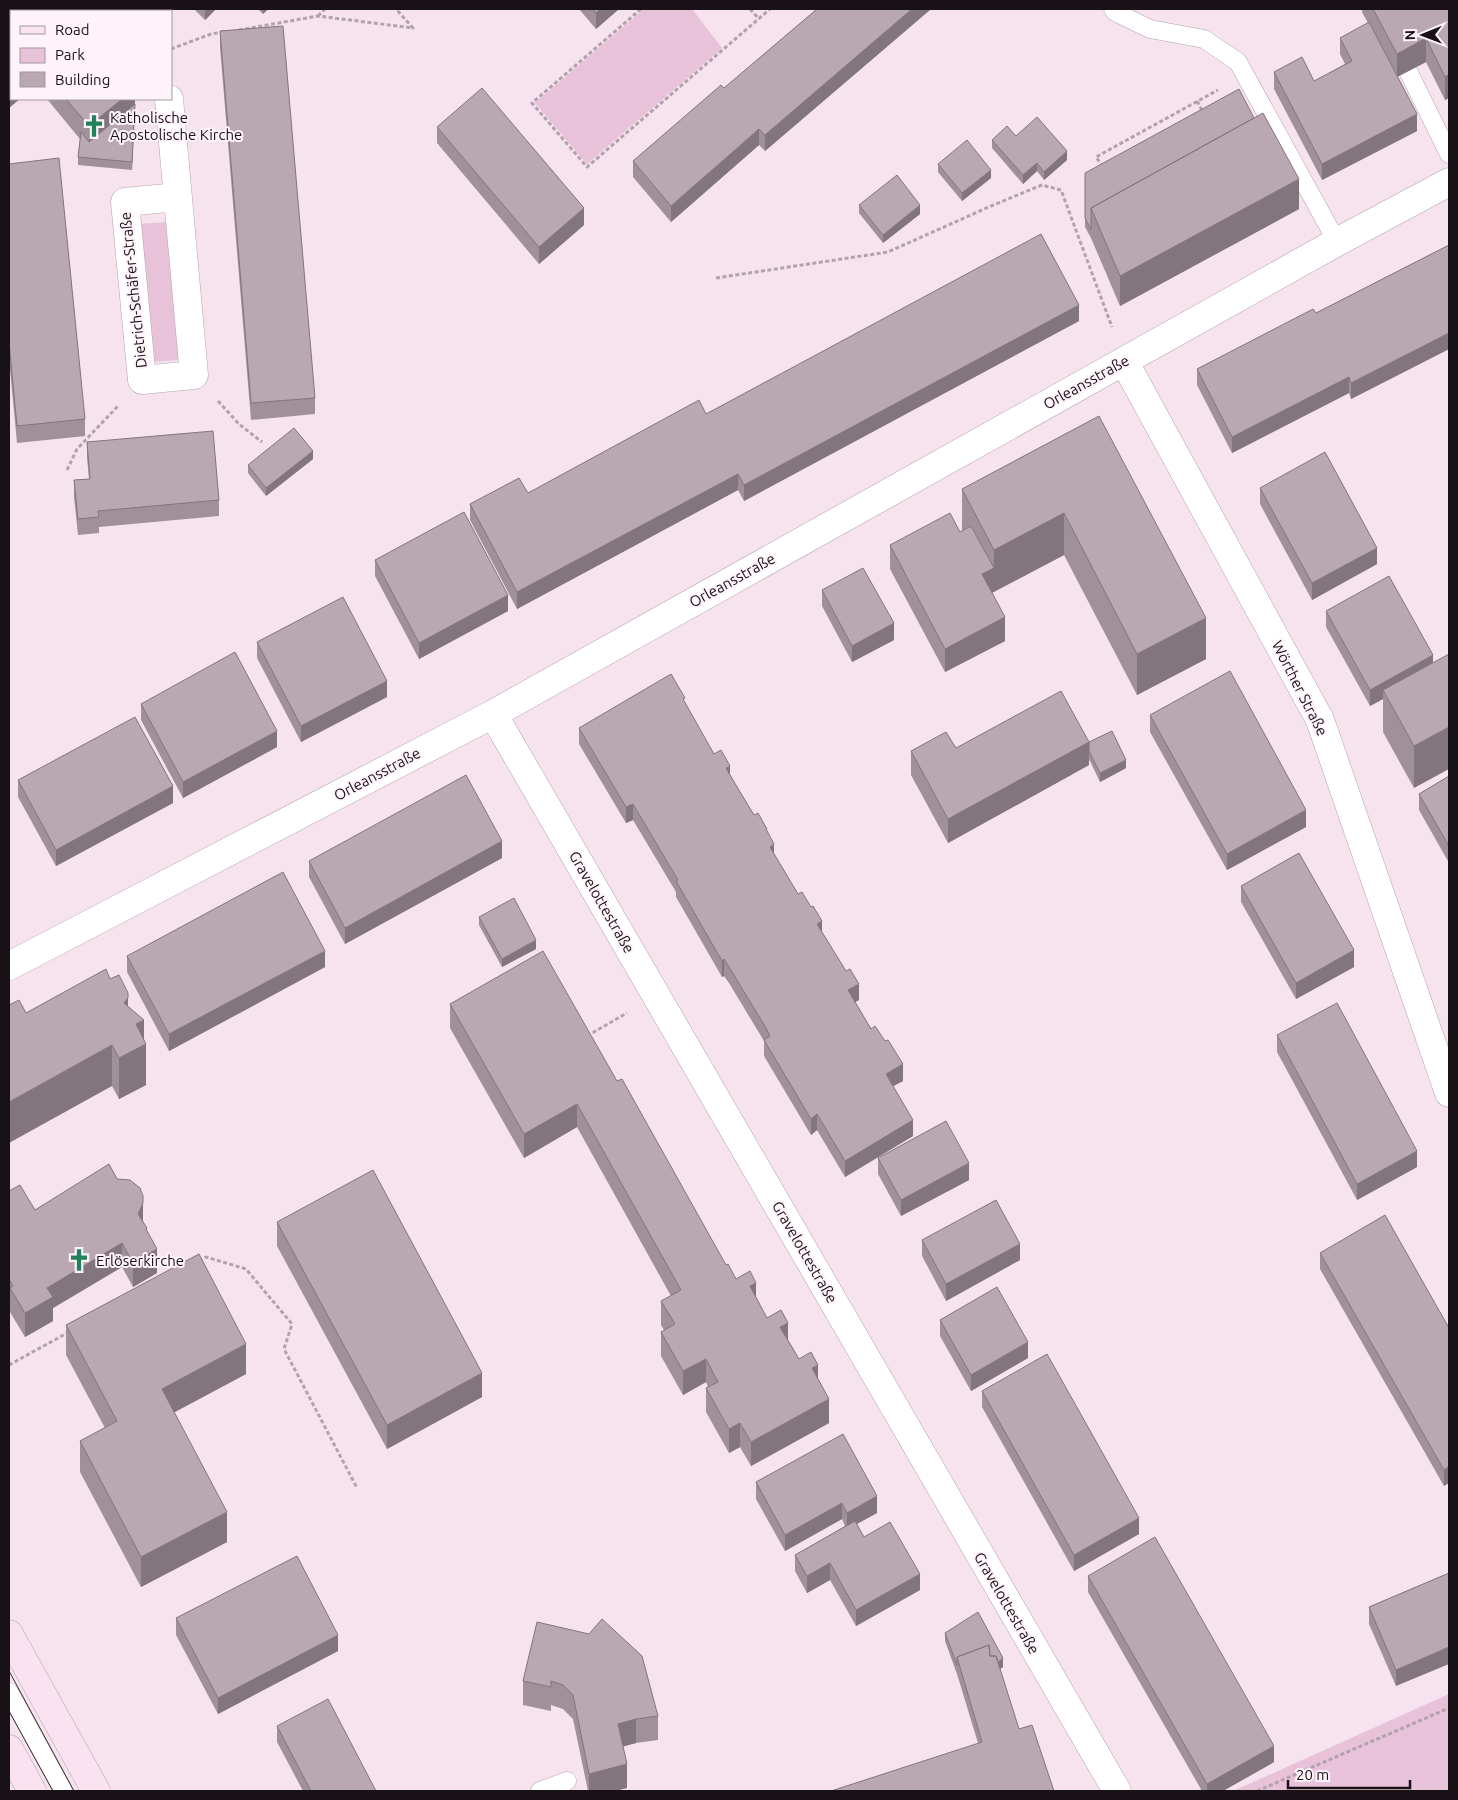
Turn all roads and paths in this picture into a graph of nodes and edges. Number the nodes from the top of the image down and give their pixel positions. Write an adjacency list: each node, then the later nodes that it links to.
1 (325, 9): 7 (path)
2 (396, 9): 7 (path)
3 (641, 9): 8 (path)
4 (750, 9): 8 (path)
5 (770, 9): 8 (path)
6 (1113, 9): 11 (lane)
7 (318, 16): 9 (path)
8 (759, 19)
9 (172, 49)
10 (1408, 72): 15 (lane)
11 (1245, 75): 13 (path); 19 (lane)
12 (169, 100): 18 (street)
13 (1197, 101): 14 (path); 16 (path)
14 (1205, 116)
15 (1449, 154)
16 (1105, 172)
17 (1449, 182): 19 (street, Orleansstraße)
18 (178, 197): 22 (street); 23 (street, Dietrich-Schäfer-Straße)
19 (1337, 242): 21 (street, Orleansstraße)
20 (716, 278): 21 (path)
21 (1124, 361): 26 (street, Orleansstraße); 30 (street, Wörther Straße)
22 (194, 375): 23 (street, Dietrich-Schäfer-Straße); 24 (path)
23 (142, 380): 25 (path)
24 (262, 442)
25 (67, 470)
26 (492, 714): 27 (street, Orleansstraße); 28 (street, Gravelottestraße)
27 (9, 966)
28 (656, 996): 29 (path); 44 (street, Gravelottestraße)
29 (580, 1041)
30 (1449, 1094)
31 (197, 1262): 34 (path)
32 (77, 1328): 33 (path)
33 (9, 1365)
34 (358, 1488)
35 (9, 1634): 42 (main road)
36 (9, 1692): 41 (lane)
37 (1449, 1708): 45 (path)
38 (9, 1749): 40 (main road)
39 (568, 1781): 43 (lane)
40 (32, 1791)
41 (63, 1791)
42 (96, 1791)
43 (540, 1791)
44 (1116, 1791)
45 (1257, 1791)

